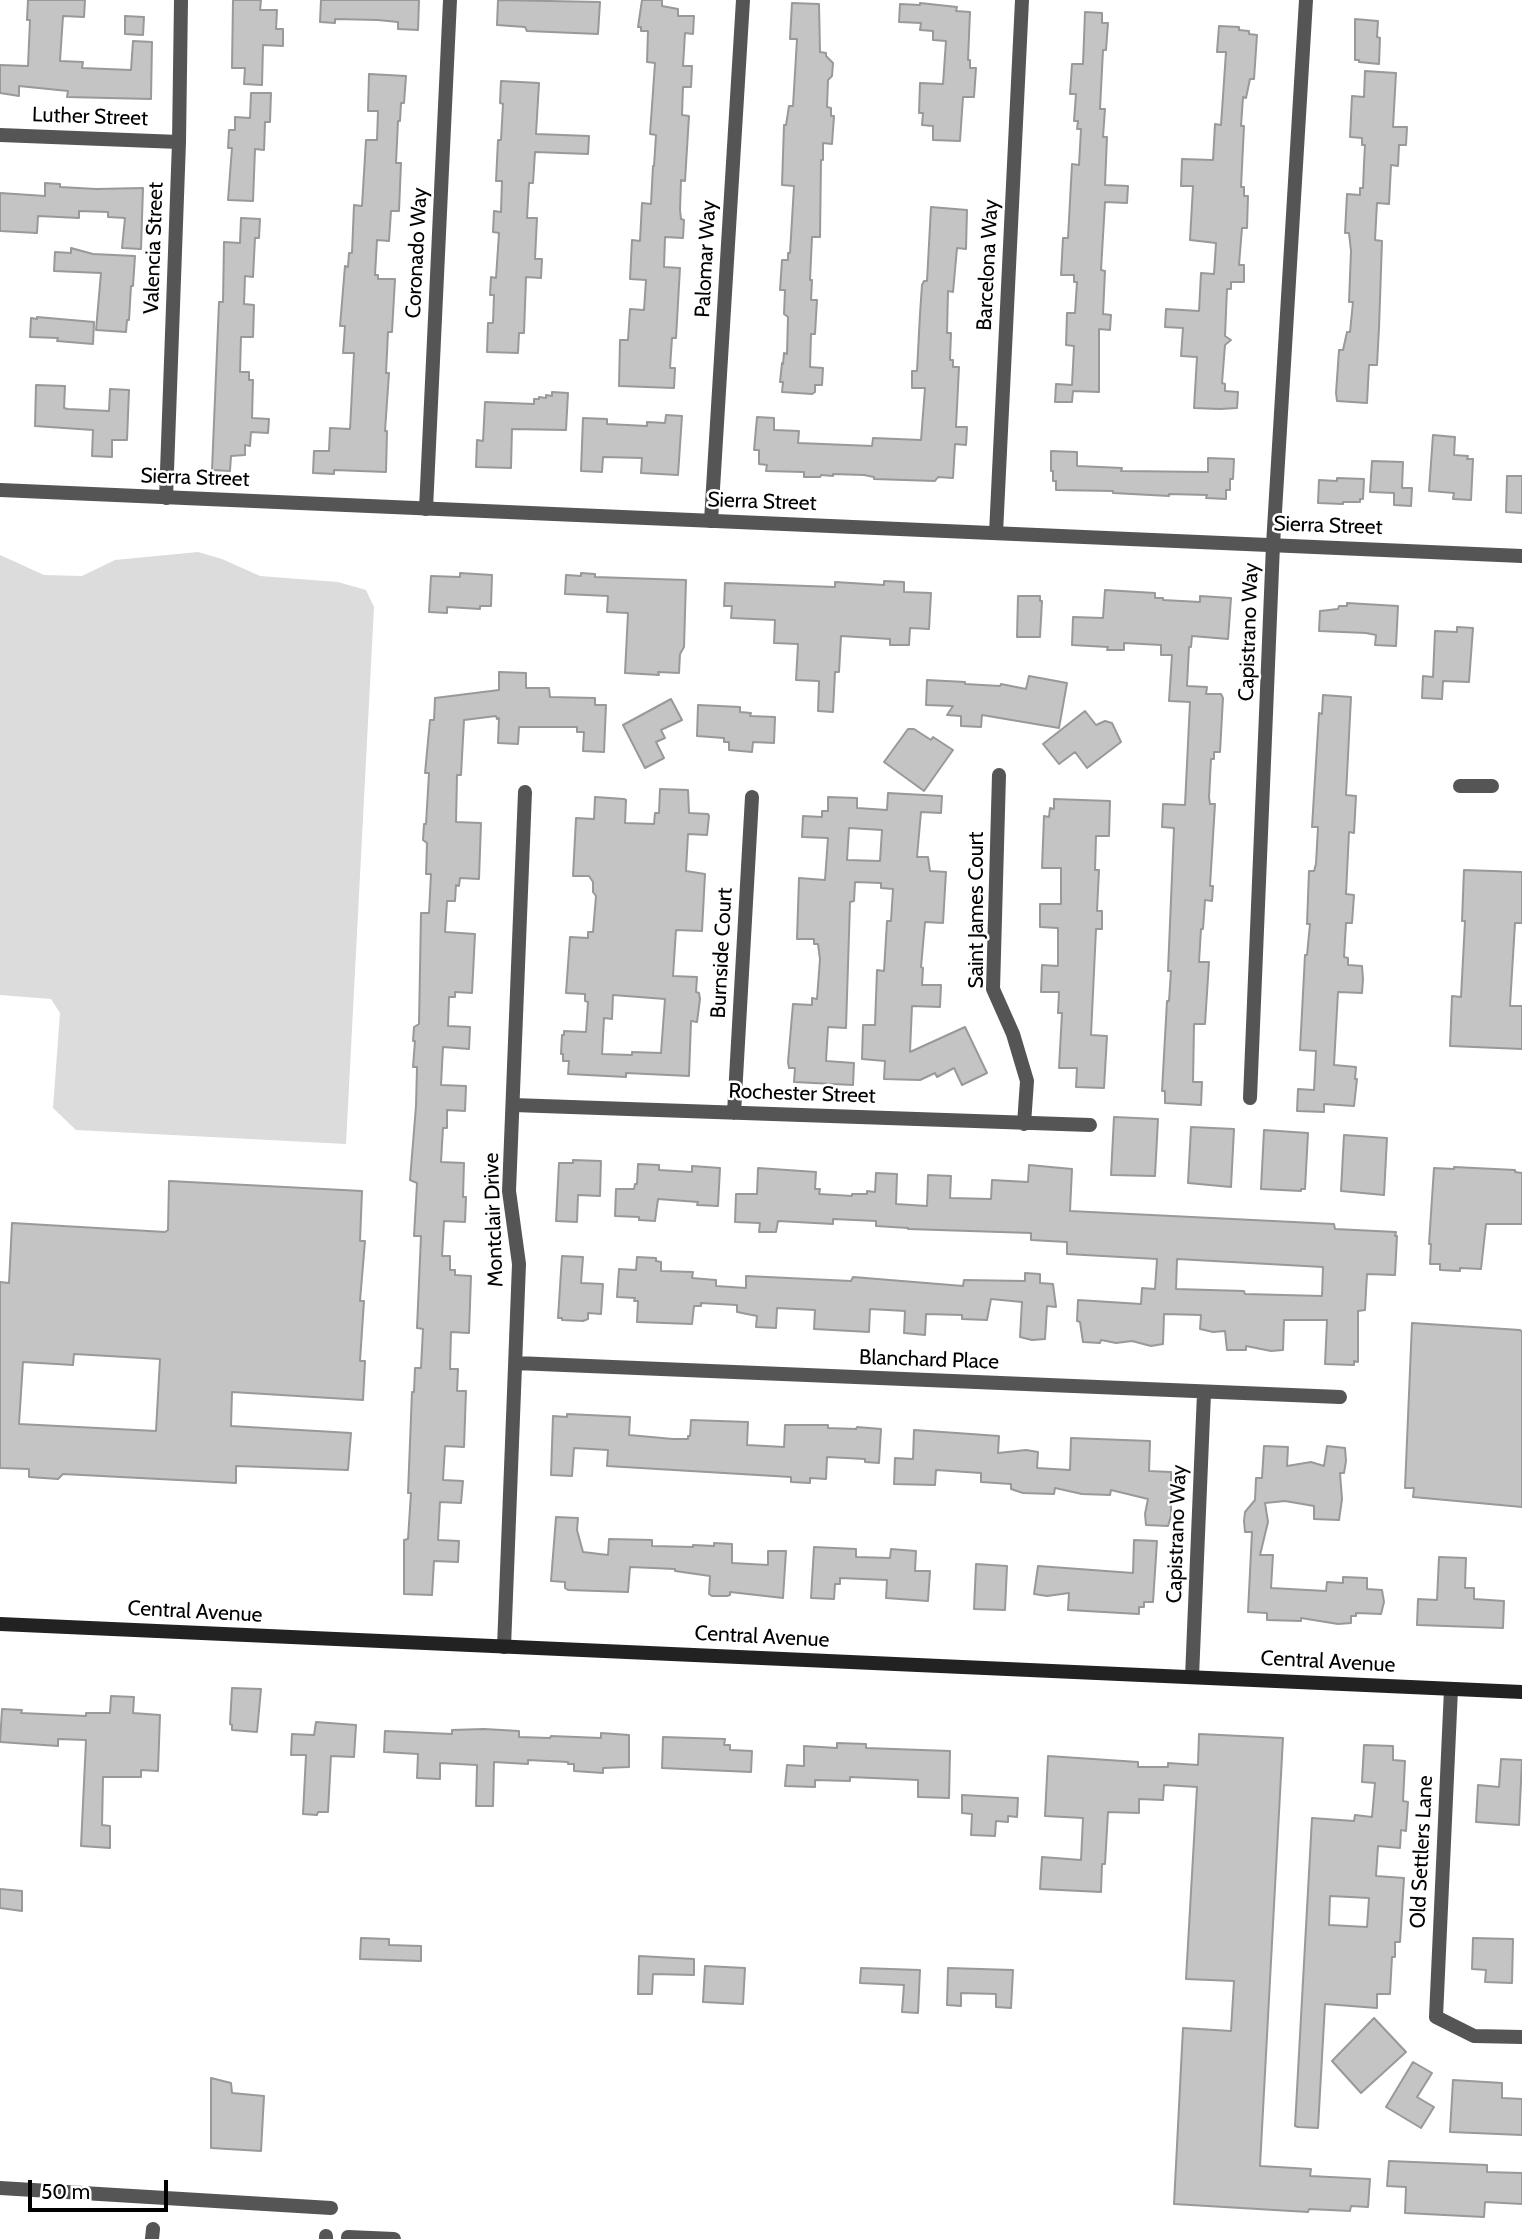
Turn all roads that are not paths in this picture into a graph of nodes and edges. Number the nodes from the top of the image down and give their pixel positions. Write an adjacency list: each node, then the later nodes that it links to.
1 (181, 0): 7 (street, Valencia Street)
2 (450, 0): 10 (street, Coronado Way)
3 (743, 0): 11 (street, Palomar Way)
4 (1022, 0): 12 (street, Barcelona Way)
5 (1306, 0): 13 (street, Capistrano Way)
6 (0, 135): 7 (street, Luther Street)
7 (178, 142): 9 (street, Valencia Street)
8 (0, 490): 9 (street, Sierra Street)
9 (166, 498): 10 (street, Sierra Street)
10 (426, 509): 11 (street, Sierra Street)
11 (711, 521): 12 (street, Sierra Street)
12 (996, 533): 13 (street, Sierra Street)
13 (1273, 545): 14 (street, Sierra Street); 20 (street, Capistrano Way)
14 (1522, 556)
15 (999, 775): 23 (street, Saint James Court)
16 (1460, 786): 17 (street)
17 (1492, 786)
18 (525, 792): 21 (street, Montclair Drive)
19 (752, 797): 22 (street, Burnside Court)
20 (1250, 1098)
21 (513, 1105): 22 (street, Rochester Street); 25 (street, Montclair Drive)
22 (734, 1112): 23 (street, Rochester Street)
23 (1024, 1124): 24 (street, Rochester Street)
24 (1090, 1125)
25 (516, 1363): 26 (street, Blanchard Place); 29 (street, Montclair Drive)
26 (1204, 1393): 27 (street, Blanchard Place); 30 (street, Capistrano Way)
27 (1340, 1397)
28 (0, 1624): 29 (main road, Central Avenue)
29 (504, 1647): 30 (main road, Central Avenue)
30 (1192, 1677): 31 (main road, Central Avenue)
31 (1451, 1689): 32 (main road, Central Avenue); 33 (street, Old Settlers Lane)
32 (1522, 1692)
33 (1522, 2037)
34 (0, 2188): 35 (street)
35 (331, 2208)
36 (348, 2238): 37 (street)
37 (394, 2239)

